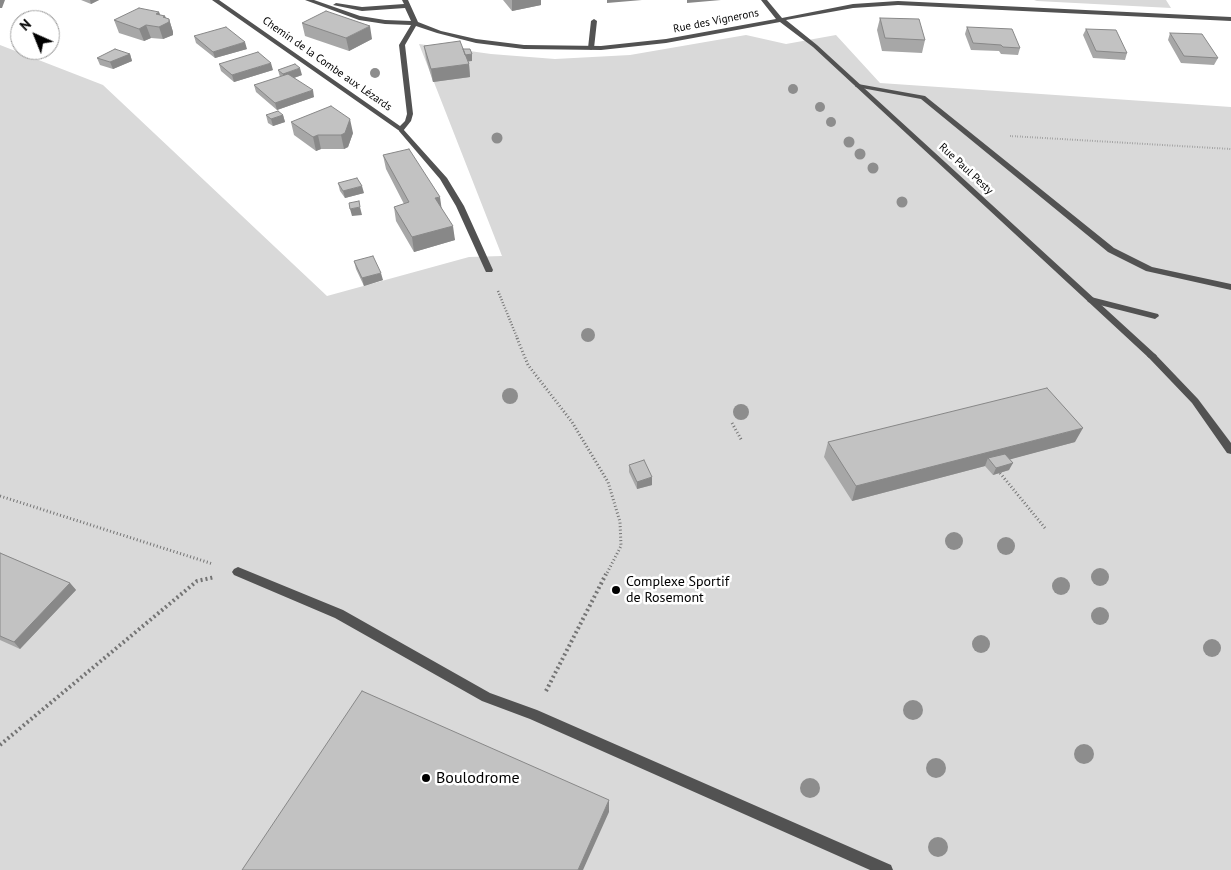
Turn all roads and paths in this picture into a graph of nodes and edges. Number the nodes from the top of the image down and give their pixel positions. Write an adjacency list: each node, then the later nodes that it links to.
1 (215, 0): 13 (street, Chemin de la Combe aux Lézards)
2 (308, 0): 5 (street); 10 (street)
3 (764, 0): 7 (street, Rue Paul Pesty)
4 (990, 0): 6 (street)
5 (406, 3): 10 (street)
6 (995, 7): 7 (street, Rue des Vignerons); 8 (street, Rue des Vignerons)
7 (780, 18): 11 (street, Rue des Vignerons); 12 (street, Rue Paul Pesty)
8 (1231, 19)
9 (594, 20): 11 (street)
10 (415, 22): 11 (street, Rue des Vignerons); 13 (street, Chemin de la Combe aux Lézards)
11 (591, 48)
12 (858, 86): 14 (street); 18 (street, Rue Paul Pesty)
13 (401, 130): 16 (street, Chemin de la Combe aux Lézards)
14 (967, 133): 15 (path); 17 (street)
15 (1231, 149)
16 (489, 270): 27 (path)
17 (1231, 287)
18 (1092, 300): 19 (street); 22 (street, Rue Paul Pesty)
19 (1155, 316)
20 (732, 423): 21 (path)
21 (742, 441)
22 (1231, 450)
23 (1000, 473): 25 (path)
24 (0, 496): 26 (path)
25 (1045, 528)
26 (238, 572): 27 (street); 28 (path)
27 (533, 714): 29 (street)
28 (0, 745)
29 (886, 870)

